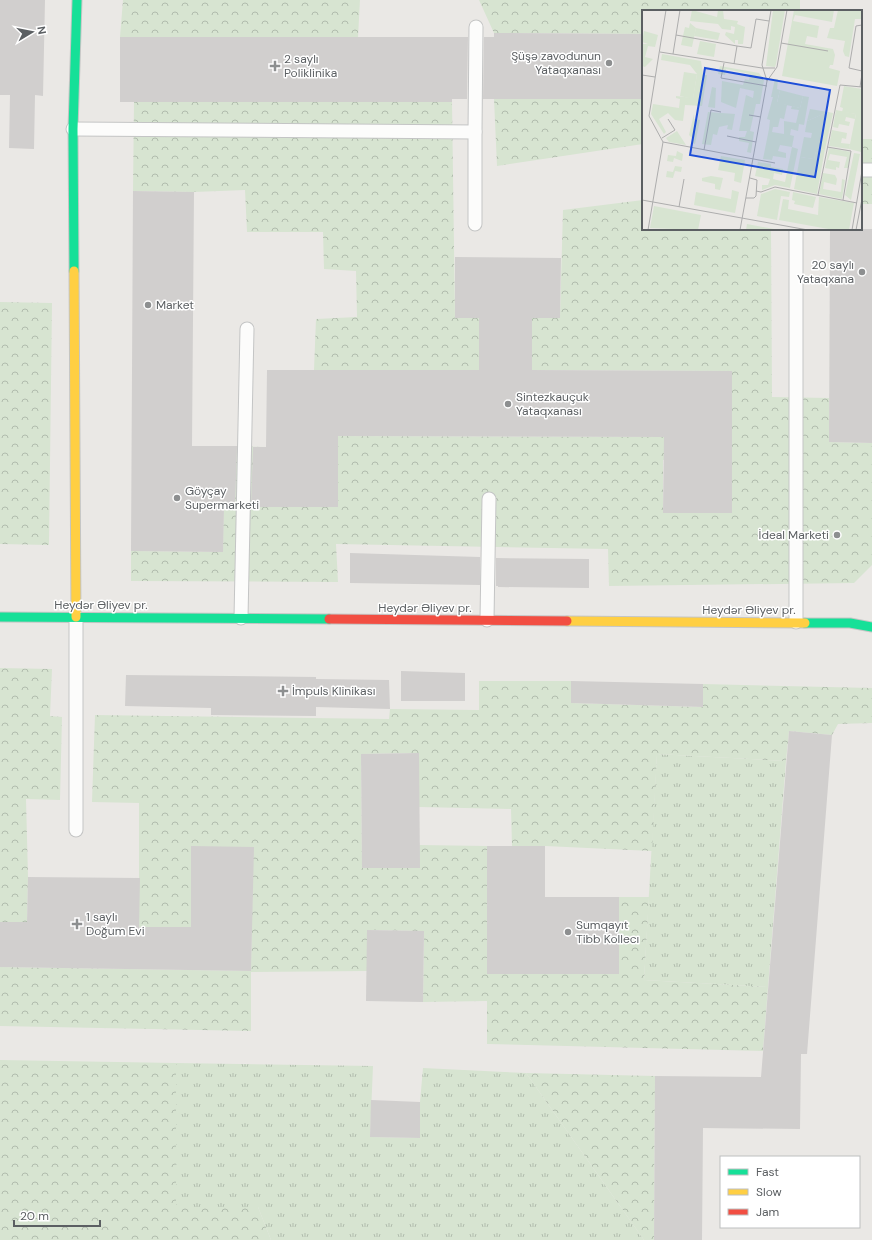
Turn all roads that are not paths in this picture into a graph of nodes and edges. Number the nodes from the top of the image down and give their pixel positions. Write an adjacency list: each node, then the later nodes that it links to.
1 (77, 0): 3 (main road)
2 (476, 27): 4 (lane)
3 (73, 129): 4 (lane); 10 (main road)
4 (475, 132): 5 (lane)
5 (475, 224)
6 (796, 230): 14 (lane)
7 (248, 329): 12 (lane)
8 (489, 498): 13 (lane)
9 (0, 617): 10 (main road, Heydər Əliyev pr.)
10 (76, 617): 12 (main road, Heydər Əliyev pr.); 17 (lane)
11 (861, 617): 15 (main road, Heydər Əliyev pr.)
12 (241, 618): 13 (main road, Heydər Əliyev pr.)
13 (487, 620): 14 (main road, Heydər Əliyev pr.)
14 (796, 622): 15 (main road, Heydər Əliyev pr.)
15 (850, 623): 16 (main road, Heydər Əliyev pr.)
16 (872, 627)
17 (76, 830)

